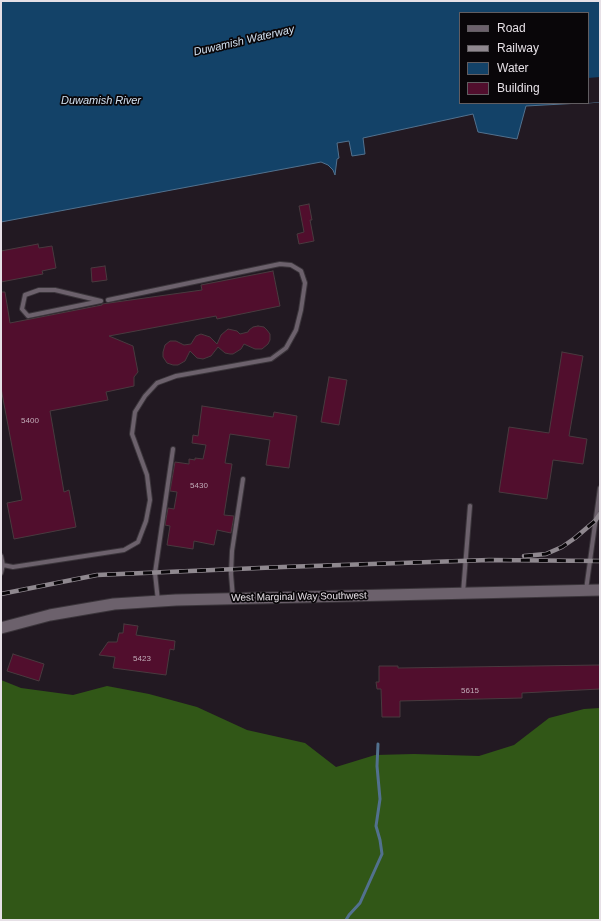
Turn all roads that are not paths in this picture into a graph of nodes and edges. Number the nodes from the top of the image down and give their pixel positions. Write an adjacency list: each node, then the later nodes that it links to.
1 (108, 300): 8 (lane)
2 (101, 301): 2 (lane)
3 (172, 449): 14 (lane)
4 (243, 479): 13 (lane)
5 (600, 488): 10 (lane)
6 (470, 506): 12 (lane)
7 (1, 556): 8 (lane)
8 (3, 565): 9 (lane)
9 (1, 573)
10 (586, 590): 11 (main road, West Marginal Way Southwest); 12 (main road, West Marginal Way Southwest)
11 (600, 590)
12 (463, 593): 13 (main road, West Marginal Way Southwest)
13 (233, 598): 14 (main road, West Marginal Way Southwest)
14 (158, 601): 15 (main road, West Marginal Way Southwest)
15 (1, 625)

